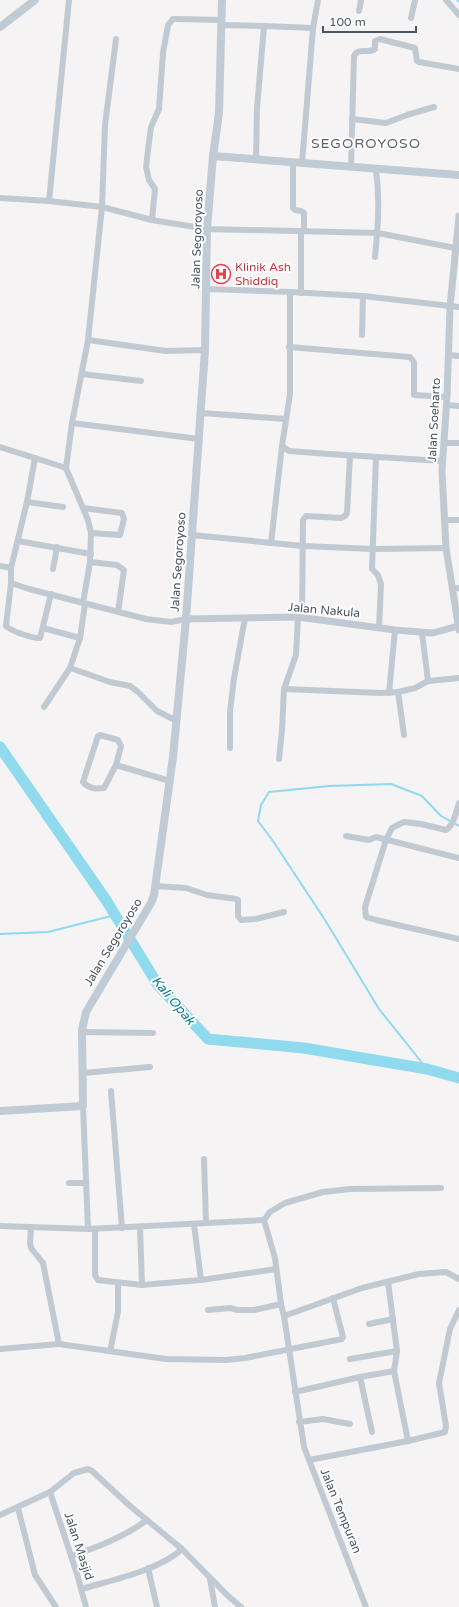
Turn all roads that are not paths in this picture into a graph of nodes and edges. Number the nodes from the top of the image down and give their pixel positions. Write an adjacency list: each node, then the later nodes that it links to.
1 (35, 0): 13 (main road)
2 (69, 0): 27 (street)
3 (222, 0): 11 (main road, Jalan Segoroyoso)
4 (318, 0): 14 (street)
5 (361, 0): 8 (street)
6 (415, 0): 10 (street)
7 (446, 0): 9 (street)
8 (360, 11)
9 (459, 14)
10 (411, 18)
11 (221, 22): 12 (street); 19 (main road, Jalan Segoroyoso); 30 (street)
12 (264, 26): 14 (street); 20 (street)
13 (0, 27)
14 (314, 28): 22 (street)
15 (116, 39): 28 (street)
16 (459, 69): 18 (street)
17 (434, 107): 18 (street)
18 (352, 119): 23 (street)
19 (213, 156): 20 (main road); 31 (main road, Jalan Segoroyoso)
20 (256, 160): 21 (main road)
21 (293, 162): 22 (main road); 32 (street)
22 (302, 163): 23 (main road)
23 (351, 167): 24 (main road)
24 (376, 169): 25 (main road); 33 (street)
25 (459, 175)
26 (0, 198): 27 (street)
27 (49, 201): 28 (street)
28 (102, 207): 30 (street); 44 (street)
29 (459, 216): 34 (street, Jalan Soeharto)
30 (152, 220): 31 (street)
31 (207, 229): 32 (street); 37 (main road, Jalan Segoroyoso)
32 (303, 231): 33 (street); 39 (street)
33 (378, 233): 34 (street); 35 (street)
34 (455, 248): 36 (street, Jalan Soeharto)
35 (375, 257)
36 (456, 260): 41 (street, Jalan Soeharto)
37 (206, 289): 38 (street); 46 (main road, Jalan Segoroyoso)
38 (290, 292): 39 (street); 45 (street)
39 (300, 293): 40 (street)
40 (363, 296): 41 (street); 43 (street)
41 (450, 307): 42 (street); 47 (street, Jalan Soeharto)
42 (459, 307)
43 (362, 335)
44 (88, 340): 46 (street); 49 (street)
45 (289, 347): 51 (street); 54 (street)
46 (205, 350): 53 (main road, Jalan Segoroyoso)
47 (448, 355): 48 (street); 51 (street, Jalan Soeharto)
48 (459, 356)
49 (82, 374): 50 (street); 55 (street)
50 (141, 381)
51 (447, 401): 52 (street); 57 (street, Jalan Soeharto)
52 (459, 406)
53 (201, 413): 54 (street); 56 (main road, Jalan Segoroyoso)
54 (286, 419): 59 (street)
55 (72, 423): 56 (street); 65 (street)
56 (199, 439): 72 (main road, Jalan Segoroyoso)
57 (444, 443): 58 (street); 64 (street, Jalan Soeharto)
58 (459, 443)
59 (282, 446): 61 (street); 74 (street)
60 (0, 447): 63 (street)
61 (350, 456): 62 (street); 75 (street)
62 (376, 457): 64 (street); 78 (street)
63 (36, 458): 65 (street); 66 (street)
64 (443, 460): 69 (street, Jalan Soeharto)
65 (66, 468): 68 (street)
66 (27, 502): 67 (street); 73 (street)
67 (63, 507)
68 (83, 508): 71 (street); 71 (street)
69 (445, 520): 70 (street); 77 (street, Jalan Soeharto)
70 (459, 520)
71 (91, 533): 79 (street)
72 (192, 536): 74 (street); 91 (main road, Jalan Segoroyoso)
73 (18, 541): 76 (street); 82 (street)
74 (271, 543): 75 (street)
75 (303, 546): 78 (street); 90 (street)
76 (57, 547): 79 (street); 83 (street)
77 (446, 548): 78 (street); 85 (street, Jalan Soeharto)
78 (373, 549): 93 (street)
79 (91, 554): 80 (street)
80 (90, 562): 87 (street); 88 (street)
81 (0, 566): 82 (street)
82 (11, 568): 84 (street)
83 (53, 569)
84 (11, 583): 86 (street); 92 (street)
85 (456, 588): 94 (street, Jalan Soeharto)
86 (51, 594): 87 (street); 92 (street)
87 (84, 603): 88 (street); 97 (street)
88 (118, 612): 91 (street)
89 (245, 618): 90 (street, Jalan Nakula); 91 (street, Jalan Nakula); 107 (street)
90 (300, 618): 93 (street, Jalan Nakula); 101 (street)
91 (186, 619): 105 (main road, Jalan Segoroyoso)
92 (43, 628): 97 (street)
93 (379, 628): 95 (street, Jalan Nakula)
94 (459, 628): 96 (street, Jalan Nakula)
95 (395, 630): 96 (street, Jalan Nakula); 103 (street)
96 (422, 633): 100 (street)
97 (80, 638): 98 (street)
98 (70, 668): 104 (street); 105 (street)
99 (459, 678): 100 (street)
100 (428, 681): 102 (street)
101 (284, 689): 103 (street); 108 (street)
102 (398, 692): 103 (street); 106 (street)
103 (388, 693)
104 (44, 707)
105 (177, 721): 110 (main road, Jalan Segoroyoso)
106 (404, 735)
107 (230, 748)
108 (279, 759)
109 (116, 765): 109 (street); 110 (street)
110 (170, 781): 115 (main road, Jalan Segoroyoso)
111 (459, 803): 113 (street)
112 (346, 836): 113 (street)
113 (386, 840): 114 (street); 117 (street)
114 (459, 858)
115 (155, 886): 116 (street); 118 (main road, Jalan Segoroyoso)
116 (284, 912)
117 (459, 939)
118 (82, 1032): 119 (street); 121 (main road, Jalan Segoroyoso)
119 (153, 1033)
120 (150, 1067): 121 (street)
121 (83, 1073): 123 (main road, Jalan Segoroyoso)
122 (111, 1091): 135 (street)
123 (83, 1106): 124 (main road); 127 (street)
124 (0, 1111)
125 (204, 1158): 130 (street)
126 (68, 1183): 127 (street)
127 (86, 1183): 137 (street)
128 (440, 1188): 129 (street)
129 (264, 1220): 130 (street); 138 (street, Jalan Tempuran)
130 (206, 1223): 131 (street)
131 (194, 1224): 134 (street); 140 (street)
132 (0, 1226): 133 (street)
133 (31, 1227): 137 (street); 151 (street)
134 (140, 1227): 135 (street); 143 (street)
135 (122, 1228): 136 (street)
136 (95, 1229): 137 (street); 142 (street)
137 (88, 1230)
138 (276, 1269): 140 (street); 145 (street, Jalan Tempuran)
139 (459, 1279): 141 (street)
140 (202, 1280): 143 (street)
141 (388, 1282): 144 (street); 149 (street)
142 (118, 1283): 143 (street); 154 (street)
143 (142, 1285)
144 (333, 1298): 148 (street); 152 (street)
145 (281, 1304): 146 (street); 148 (street, Jalan Tempuran)
146 (208, 1310)
147 (459, 1310): 163 (street)
148 (284, 1316): 152 (street, Jalan Tempuran)
149 (394, 1319): 150 (street); 155 (street)
150 (369, 1324)
151 (58, 1344): 153 (street); 154 (street)
152 (288, 1349): 154 (street); 159 (street, Jalan Tempuran)
153 (0, 1350)
154 (110, 1351)
155 (397, 1351): 156 (street); 157 (street)
156 (350, 1359)
157 (394, 1371): 158 (street); 163 (street)
158 (360, 1377): 159 (street); 162 (street)
159 (295, 1392): 160 (street, Jalan Tempuran)
160 (300, 1422): 161 (street); 164 (street, Jalan Tempuran)
161 (350, 1424)
162 (372, 1432)
163 (408, 1441): 164 (street)
164 (309, 1460): 181 (street, Jalan Tempuran)
165 (50, 1492): 166 (street); 168 (street); 170 (street, Jalan Masjid)
166 (18, 1508): 167 (street); 175 (street)
167 (0, 1515)
168 (147, 1520): 169 (street); 170 (street)
169 (182, 1549): 171 (street); 172 (street)
170 (71, 1556): 173 (street, Jalan Masjid)
171 (148, 1568): 173 (street); 177 (street)
172 (210, 1579): 174 (street); 178 (street)
173 (82, 1589): 176 (street, Jalan Masjid)
174 (231, 1599): 179 (street); 180 (street)
175 (56, 1607)
176 (86, 1607)
177 (157, 1607)
178 (215, 1607)
179 (232, 1607)
180 (241, 1607)
181 (366, 1607)

